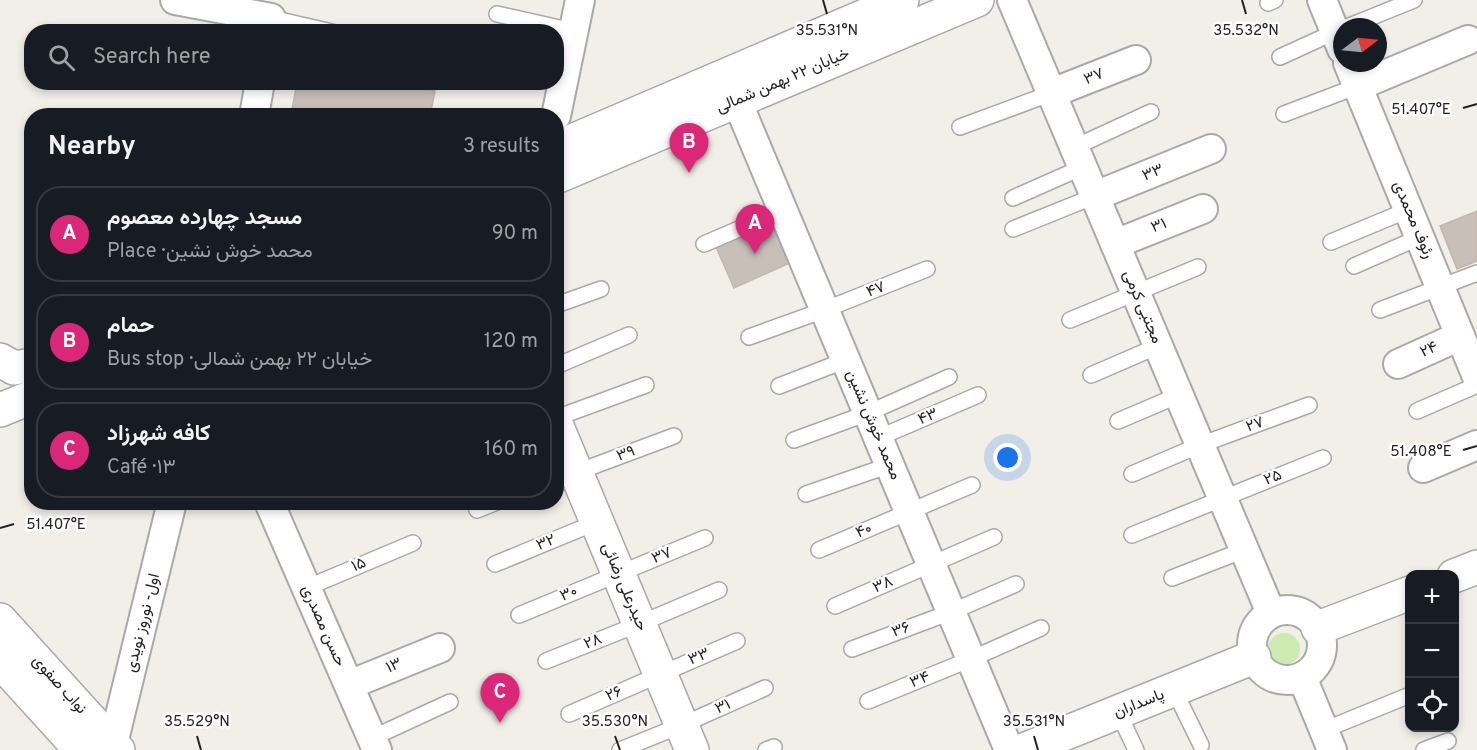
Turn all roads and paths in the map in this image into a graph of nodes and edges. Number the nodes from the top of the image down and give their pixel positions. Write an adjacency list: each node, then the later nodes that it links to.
1 (175, 0): 10 (street)
2 (580, 0): 16 (street)
3 (902, 0): 8 (street, خیابان ۲۲ بهمن شمالی)
4 (977, 0): 26 (street, خیابان ۲۲ بهمن شمالی)
5 (1012, 0): 25 (street, مجتبی کرمی)
6 (1322, 0): 12 (street)
7 (1414, 0): 11 (lane)
8 (872, 6): 32 (street, خیابان ۲۲ بهمن شمالی)
9 (497, 14): 14 (lane)
10 (272, 17): 13 (lane)
11 (1375, 18)
12 (1333, 20)
13 (300, 24)
14 (542, 24)
15 (564, 29): 16 (lane)
16 (573, 31): 22 (street)
17 (1333, 37): 19 (lane)
18 (1468, 40): 21 (street)
19 (1280, 57)
20 (1136, 60): 25 (street, ۳۷)
21 (1353, 75): 30 (lane); 40 (street, رئوف محمدی)
22 (564, 76)
23 (259, 90): 27 (street)
24 (561, 90): 28 (street)
25 (1052, 93): 31 (lane); 34 (street, مجتبی کرمی)
26 (737, 101): 35 (street, خیابان ۲۲ بهمن شمالی); 39 (street, محمد خوش نشین)
27 (255, 108)
28 (558, 108)
29 (1151, 112): 34 (lane)
30 (1284, 114)
31 (960, 127)
32 (564, 144)
33 (1211, 149): 36 (street, ۳۳)
34 (1079, 157): 36 (street, مجتبی کرمی); 37 (lane)
35 (564, 174)
36 (1095, 196): 41 (lane); 44 (street, مجتبی کرمی)
37 (1013, 198)
38 (1203, 209): 44 (street, ۳۱)
39 (783, 210): 45 (lane); 54 (street, محمد خوش نشین)
40 (1408, 210): 42 (street, رئوف محمدی); 43 (lane)
41 (1013, 229)
42 (1420, 237): 46 (lane); 50 (street, رئوف محمدی)
43 (1331, 242)
44 (1115, 243): 52 (street, مجتبی کرمی)
45 (704, 244)
46 (1354, 266)
47 (1198, 267): 52 (lane)
48 (927, 269): 54 (lane, ۴۷)
49 (1477, 273): 50 (lane)
50 (1441, 288): 55 (lane); 57 (street, رئوف محمدی)
51 (601, 289): 53 (lane)
52 (1136, 294): 56 (lane); 60 (street, مجتبی کرمی)
53 (564, 302)
54 (824, 310): 59 (lane, ۴۷); 62 (street, محمد خوش نشین)
55 (1380, 310)
56 (1070, 320)
57 (1469, 333): 64 (street, ۲۴); 68 (street, رئوف محمدی)
58 (629, 335): 63 (lane)
59 (749, 337)
60 (1158, 346): 66 (lane); 73 (street, مجتبی کرمی)
61 (0, 360): 65 (street)
62 (846, 360): 71 (lane); 80 (street, محمد خوش نشین)
63 (564, 363)
64 (1398, 364)
65 (24, 366)
66 (1091, 375)
67 (949, 377): 80 (lane)
68 (1477, 377)
69 (646, 385): 78 (lane)
70 (1477, 385): 77 (lane)
71 (779, 386)
72 (978, 395): 80 (lane, ۴۳)
73 (1179, 395): 79 (lane); 83 (street, مجتبی کرمی)
74 (24, 400): 76 (street)
75 (1309, 405): 83 (lane, ۲۷)
76 (0, 410)
77 (1417, 411)
78 (564, 415)
79 (1118, 421)
80 (873, 426): 82 (lane); 86 (street, محمد خوش نشین)
81 (674, 436): 89 (lane, ۳۹)
82 (794, 440)
83 (1200, 445): 88 (lane); 92 (street, مجتبی کرمی)
84 (1477, 445): 87 (street)
85 (1323, 458): 92 (lane, ۲۵)
86 (890, 465): 91 (lane); 95 (street, محمد خوش نشین)
87 (1423, 468)
88 (1132, 474)
89 (567, 476): 96 (street, حیدرعلی رضائی)
90 (972, 485): 95 (lane, ۴۰)
91 (806, 494)
92 (1222, 498): 97 (lane); 102 (street, مجتبی کرمی)
93 (170, 510): 143 (street, اول- نوروز نویدی)
94 (272, 510): 110 (street, حسن مصدری)
95 (909, 512): 101 (lane, ۴۰); 104 (street, محمد خوش نشین)
96 (597, 522): 103 (lane, ۳۲); 106 (street, حیدرعلی رضائی)
97 (1132, 535)
98 (994, 537): 104 (lane)
99 (705, 538): 106 (lane, ۳۷)
100 (412, 543): 110 (lane, ۱۵)
101 (819, 550)
102 (1244, 550): 108 (lane); 115 (street, مجتبی کرمی)
103 (495, 564)
104 (931, 564): 113 (lane, ۳۸); 114 (street, محمد خوش نشین)
105 (1477, 567): 107 (street)
106 (618, 574): 116 (lane, ۳۰); 118 (street, حیدرعلی رضائی)
107 (1459, 574)
108 (1172, 578)
109 (1016, 584): 114 (lane)
110 (306, 588): 130 (street, حسن مصدری)
111 (719, 590): 118 (lane, ۲۸)
112 (1405, 595): 120 (street)
113 (835, 606)
114 (951, 612): 123 (lane, ۳۶); 125 (street, محمد خوش نشین)
115 (1271, 613): 120 (street); 124 (street)
116 (519, 615)
117 (0, 620): 143 (street, نواب صفوی)
118 (639, 624): 126 (lane, ۲۸); 128 (street, حیدرعلی رضائی)
119 (1041, 628): 125 (lane, ۳۴)
120 (1318, 628): 129 (street)
121 (737, 641): 128 (lane, ۳۳)
122 (440, 648): 130 (street, ۱۳)
123 (852, 649)
124 (1254, 657): 129 (street); 132 (street, پاسداران)
125 (971, 659): 134 (lane, ۳۴); 146 (street, محمد خوش نشین)
126 (546, 660)
127 (0, 661): 144 (street, نواب صفوی)
128 (660, 673): 137 (lane, ۲۶); 138 (street, حیدرعلی رضائی)
129 (1302, 678): 139 (street)
130 (349, 685): 141 (street, حسن مصدری)
131 (765, 688): 138 (lane, ۳۱)
132 (1174, 690): 136 (street, پاسداران); 142 (lane)
133 (1405, 698): 139 (lane)
134 (868, 701)
135 (450, 702): 141 (lane)
136 (1118, 712): 147 (street, پاسداران); 148 (lane)
137 (569, 714)
138 (687, 738): 145 (lane)
139 (1328, 740)
140 (1448, 741): 149 (lane)
141 (374, 744)
142 (1201, 745)
143 (116, 747)
144 (81, 750)
145 (620, 750)
146 (1009, 750)
147 (1024, 750)
148 (1136, 750)
149 (1424, 750)

